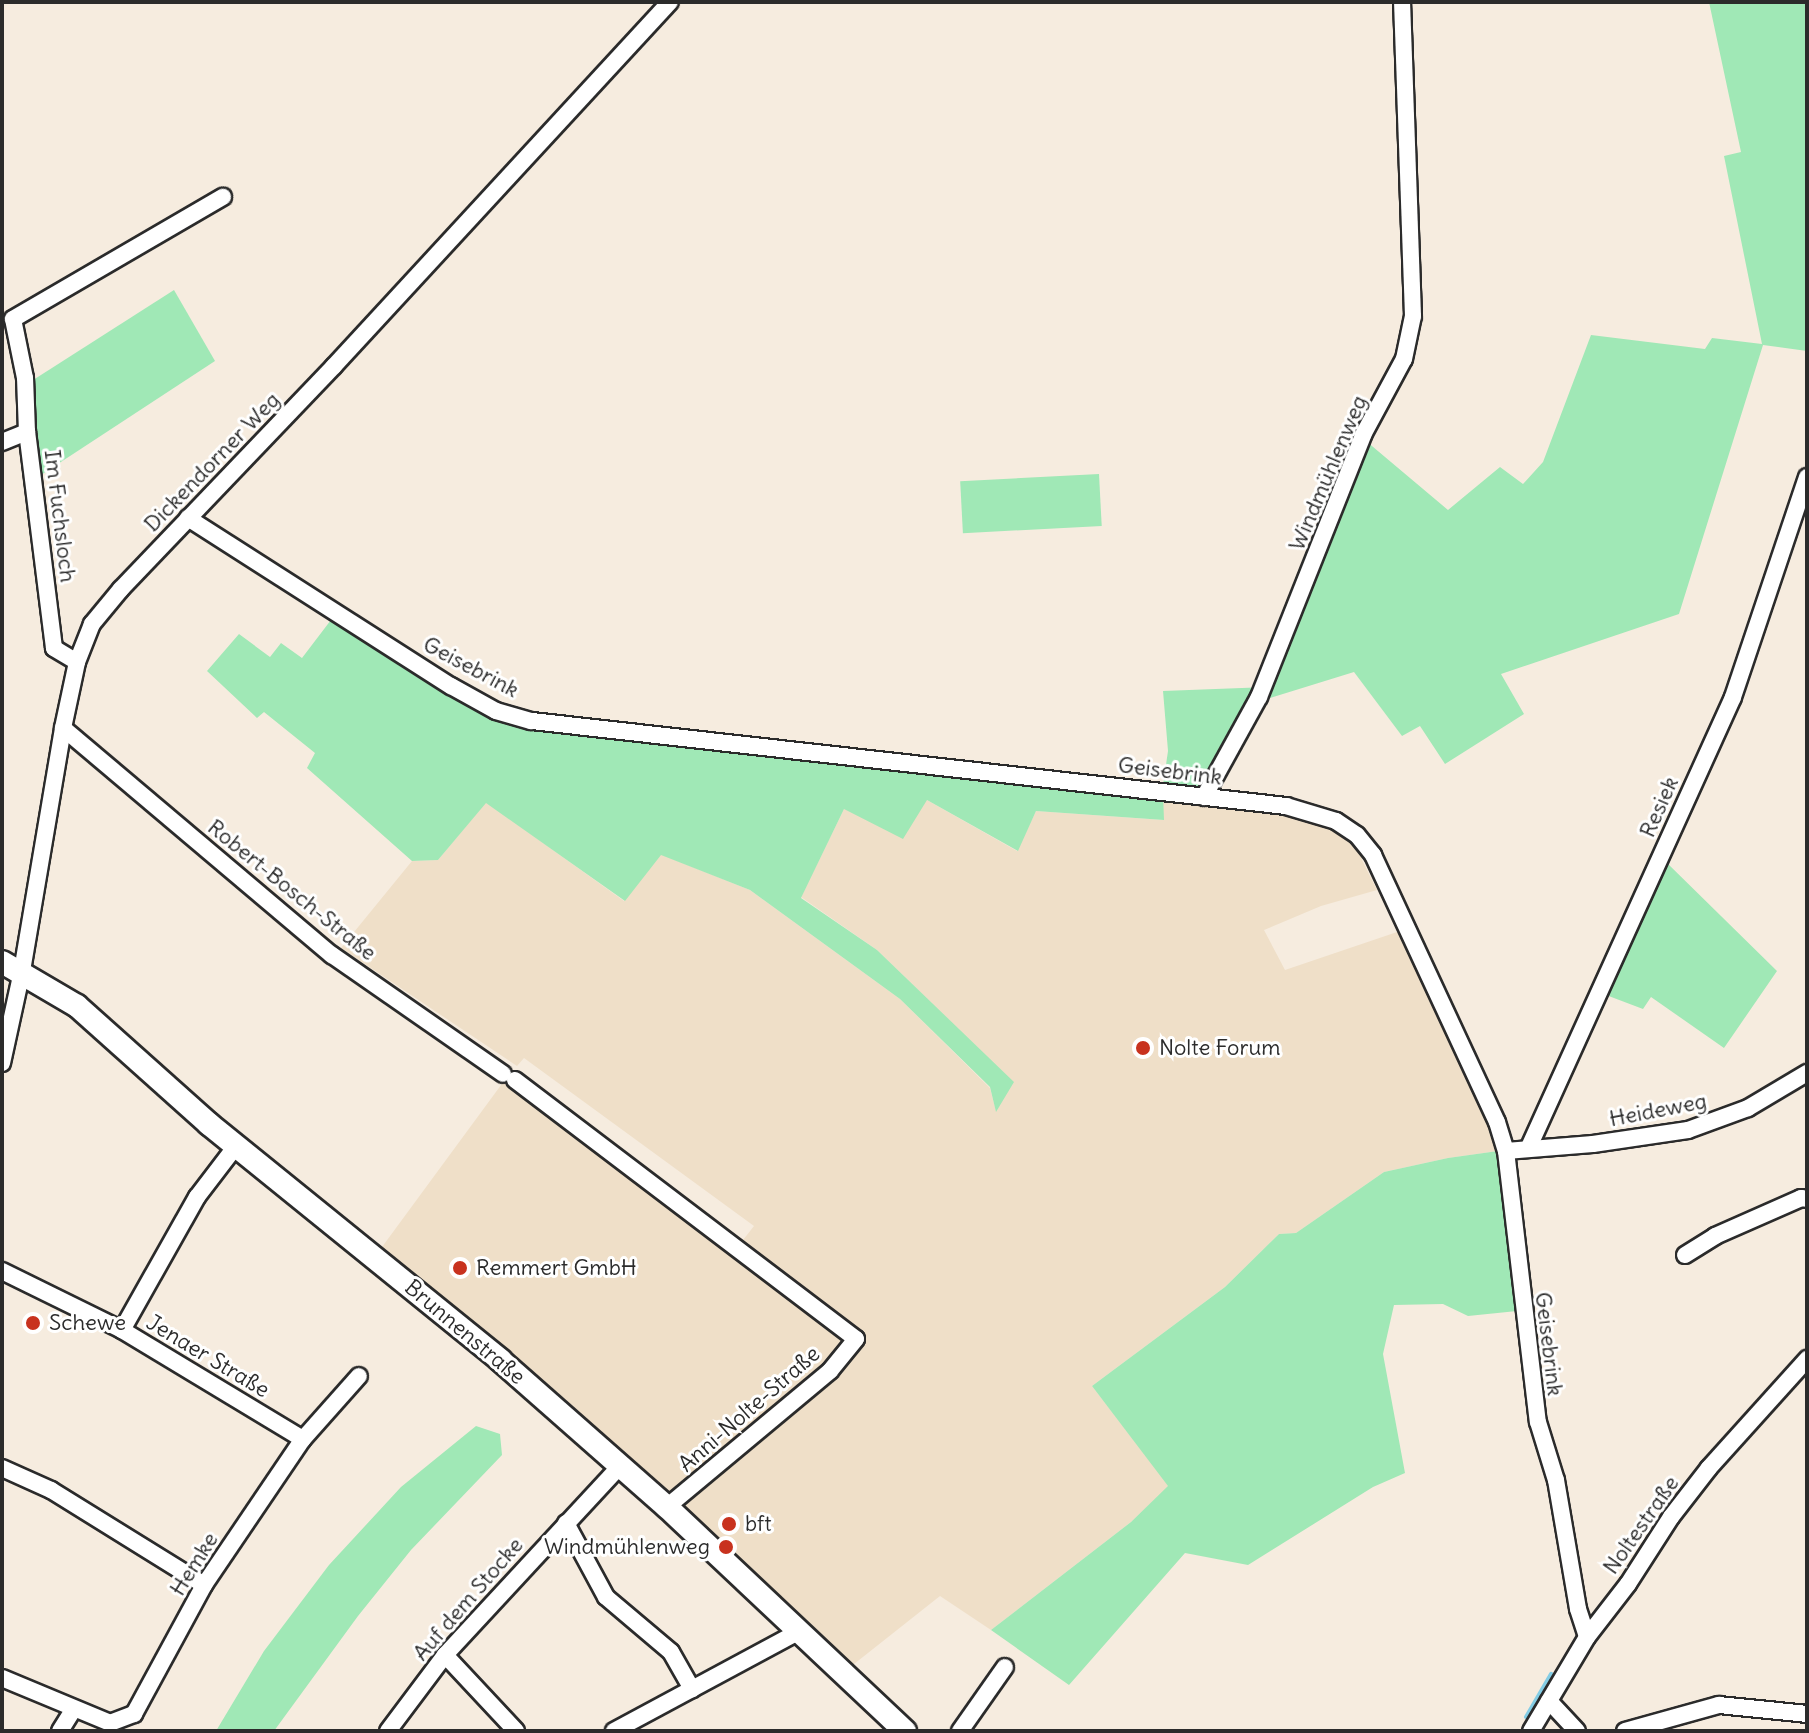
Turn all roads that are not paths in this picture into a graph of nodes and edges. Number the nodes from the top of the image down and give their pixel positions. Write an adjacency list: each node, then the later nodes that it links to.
1 (670, 2): 8 (street, Dickendorner Weg)
2 (1402, 2): 11 (street, Windmühlenweg)
3 (223, 197): 4 (street, Im Fuchsloch)
4 (7, 320): 5 (street, Im Fuchsloch)
5 (27, 432): 6 (street); 9 (street, Im Fuchsloch)
6 (2, 442)
7 (1807, 477): 16 (street, Resiek)
8 (188, 518): 9 (street, Dickendorner Weg); 11 (street, Geisebrink)
9 (77, 662): 10 (street, Dickendorner Weg)
10 (63, 728): 12 (street, Dickendorner Weg); 22 (street, Robert-Bosch-Straße)
11 (1204, 797): 17 (street, Geisebrink)
12 (12, 966): 13 (street, Dickendorner Weg); 15 (street, Brunnenstraße)
13 (2, 1063)
14 (1807, 1073): 16 (street, Heideweg)
15 (236, 1146): 21 (street); 26 (street, Brunnenstraße)
16 (1529, 1147): 17 (street, Heideweg)
17 (1506, 1151): 32 (street, Geisebrink)
18 (1807, 1199): 19 (street)
19 (1685, 1255)
20 (2, 1271): 21 (street, Jenaer Straße)
21 (122, 1330): 25 (street, Jenaer Straße)
22 (856, 1339): 28 (street, Anni-Nolte-Straße)
23 (1807, 1359): 32 (street, Noltestraße)
24 (359, 1376): 25 (street, Hemke)
25 (303, 1439): 30 (street, Hemke)
26 (620, 1466): 28 (street, Brunnenstraße); 29 (street, Auf dem Stocke)
27 (2, 1468): 30 (street)
28 (667, 1507): 31 (street, Brunnenstraße)
29 (566, 1523): 33 (street, Auf dem Stocke); 36 (street)
30 (204, 1585): 38 (street, Hemke)
31 (800, 1631): 36 (street); 44 (street, Brunnenstraße)
32 (1587, 1637): 37 (street, Noltestraße)
33 (445, 1655): 41 (street, Auf dem Stocke); 42 (street)
34 (1005, 1667): 45 (street)
35 (2, 1678): 38 (street, Hemke)
36 (692, 1689): 43 (street)
37 (1549, 1701): 46 (street, Noltestraße); 47 (street)
38 (73, 1710): 40 (street)
39 (1807, 1714): 48 (street)
40 (60, 1731)
41 (388, 1731)
42 (516, 1731)
43 (614, 1731)
44 (905, 1731)
45 (960, 1731)
46 (1531, 1731)
47 (1577, 1731)
48 (1625, 1731)

